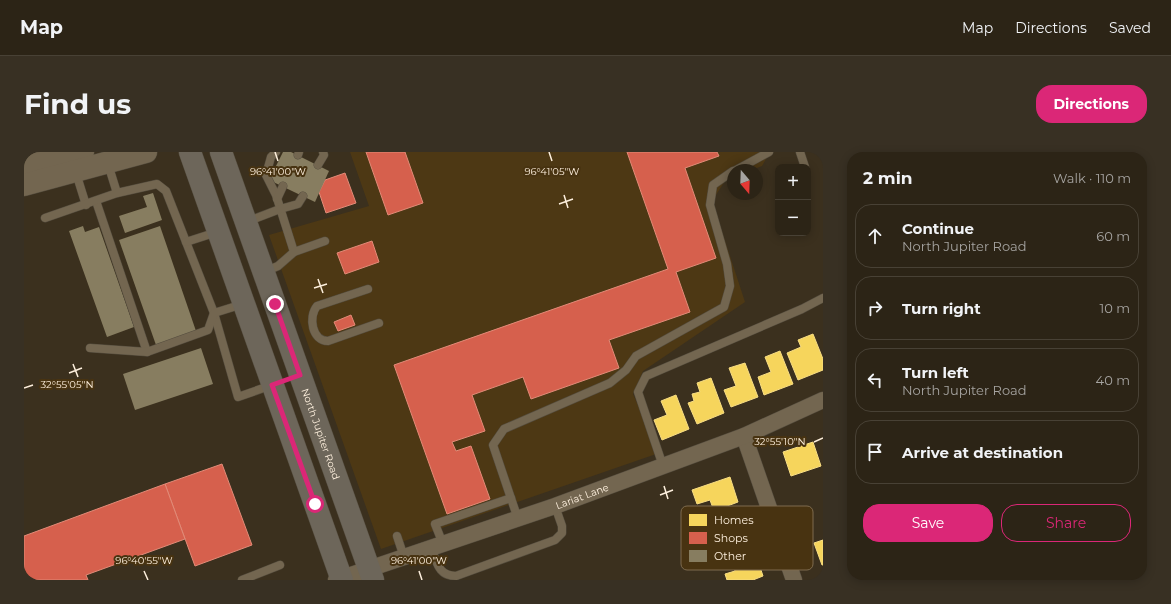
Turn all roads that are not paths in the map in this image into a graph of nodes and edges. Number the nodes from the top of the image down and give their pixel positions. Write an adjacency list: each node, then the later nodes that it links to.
1 (146, 152): 10 (main road)
2 (190, 152): 26 (main road)
3 (221, 152): 25 (main road, North Jupiter Road)
4 (276, 152): 20 (lane)
5 (323, 152): 14 (lane)
6 (769, 152): 11 (lane)
7 (800, 152): 12 (lane)
8 (54, 155): 9 (main road); 13 (main road)
9 (79, 162): 10 (main road); 16 (main road); 22 (lane)
10 (108, 163): 18 (lane)
11 (747, 164)
12 (804, 164)
13 (24, 165)
14 (318, 165)
15 (727, 175): 43 (lane)
16 (24, 185)
17 (283, 186): 20 (lane)
18 (117, 193): 21 (lane); 28 (lane)
19 (303, 196): 23 (lane)
20 (277, 199): 23 (lane)
21 (96, 201): 22 (lane); 37 (lane)
22 (86, 205): 24 (lane)
23 (280, 209): 25 (lane); 29 (lane)
24 (45, 218)
25 (246, 223): 30 (main road, North Jupiter Road)
26 (218, 232): 28 (lane); 33 (main road)
27 (325, 241): 29 (lane)
28 (186, 242): 34 (lane)
29 (294, 252): 30 (lane)
30 (264, 273): 38 (main road, North Jupiter Road)
31 (368, 289): 35 (lane)
32 (823, 298): 42 (lane)
33 (243, 304): 34 (lane); 39 (main road)
34 (214, 313): 37 (lane); 39 (lane)
35 (379, 323)
36 (90, 348): 37 (lane)
37 (147, 352)
38 (300, 375): 39 (main road); 52 (main road, North Jupiter Road)
39 (272, 385): 53 (main road)
40 (823, 400): 41 (street, Lariat Lane)
41 (744, 436): 42 (street, Lariat Lane); 45 (street)
42 (663, 466): 44 (street, Lariat Lane)
43 (511, 498): 46 (lane); 48 (lane)
44 (555, 506): 46 (street, Lariat Lane); 48 (lane)
45 (768, 506)
46 (518, 519): 48 (street, Lariat Lane)
47 (397, 536): 49 (lane)
48 (437, 546): 49 (street, Lariat Lane)
49 (404, 557): 52 (street, Lariat Lane)
50 (280, 566): 54 (lane)
51 (791, 570): 55 (street)
52 (371, 574): 53 (street, Lariat Lane)
53 (339, 579)
54 (242, 580)
55 (794, 580)

